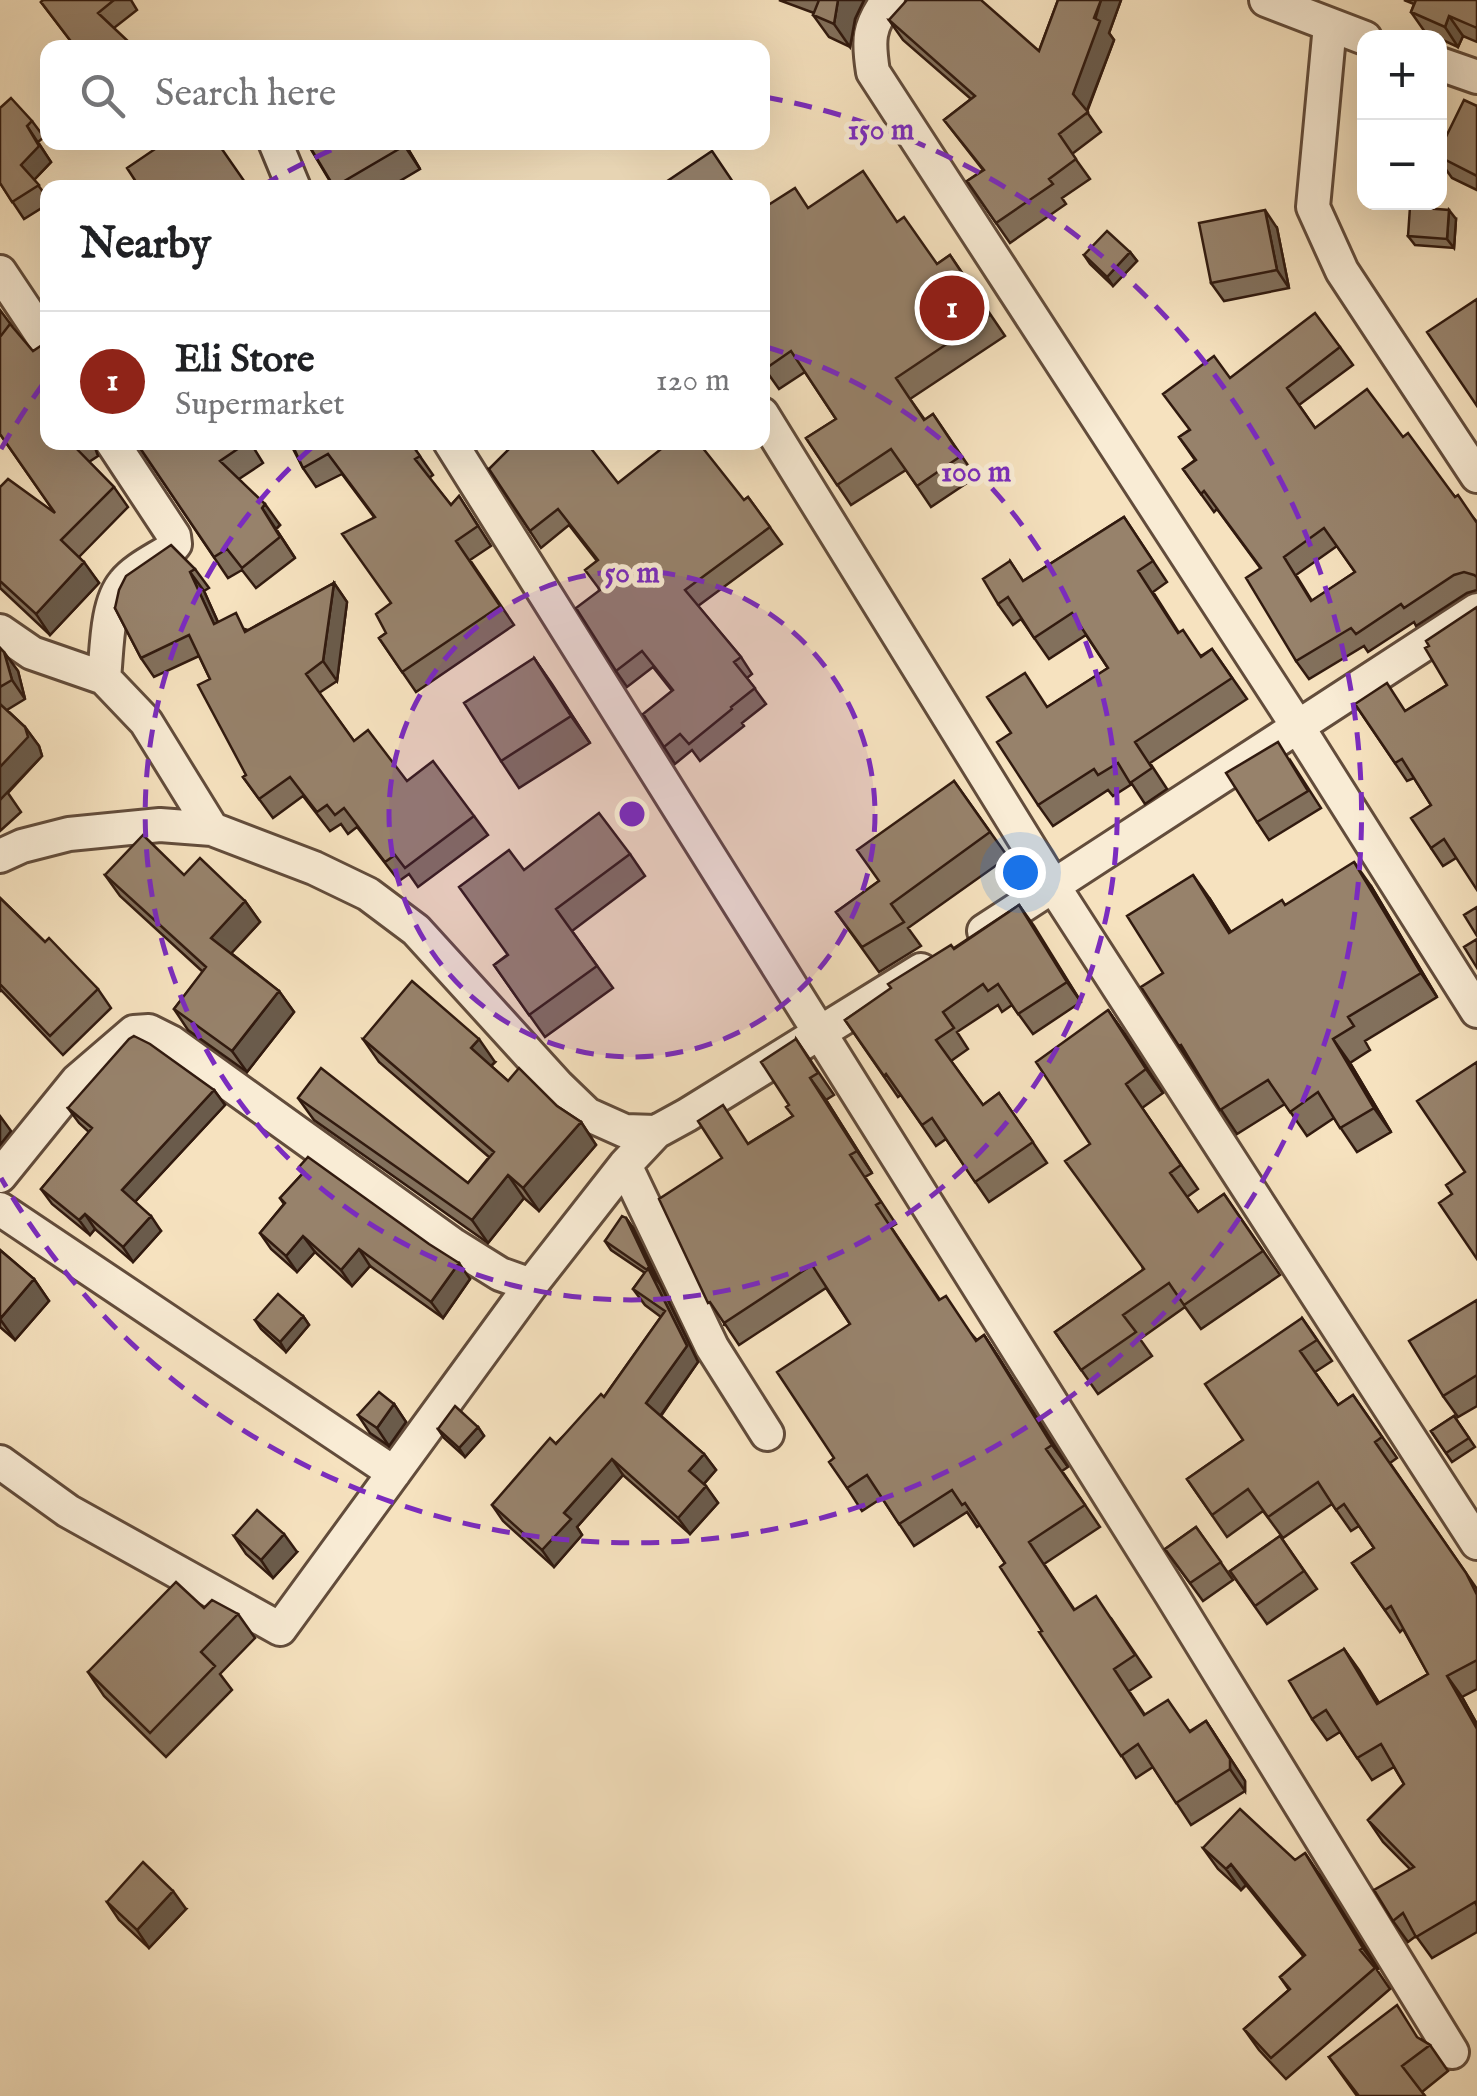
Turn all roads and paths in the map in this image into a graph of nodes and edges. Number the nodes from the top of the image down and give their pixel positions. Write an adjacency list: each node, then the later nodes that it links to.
1 (888, 0): 18 (street)
2 (1266, 0): 3 (street)
3 (1330, 25): 4 (street); 14 (street)
4 (1357, 35)
5 (1447, 66): 6 (street)
6 (1477, 77)
7 (277, 150): 8 (street)
8 (291, 180)
9 (0, 272): 10 (street)
10 (40, 332)
11 (770, 427): 21 (street)
12 (117, 450): 17 (street)
13 (455, 450): 23 (street)
14 (1477, 476)
15 (1477, 610): 18 (street)
16 (0, 631): 17 (street)
17 (104, 678): 19 (street)
18 (1298, 727): 21 (street); 22 (street)
19 (212, 829): 20 (street); 24 (street)
20 (0, 856)
21 (1054, 887): 23 (street); 32 (street)
22 (1477, 1010)
23 (819, 1034): 24 (street); 33 (street)
24 (656, 1132): 25 (street)
25 (626, 1165): 28 (street); 29 (street)
26 (0, 1176): 28 (street)
27 (0, 1209): 31 (street)
28 (530, 1286): 31 (street)
29 (767, 1434)
30 (0, 1462): 31 (street)
31 (394, 1473)
32 (1477, 1544)
33 (1452, 2052)

